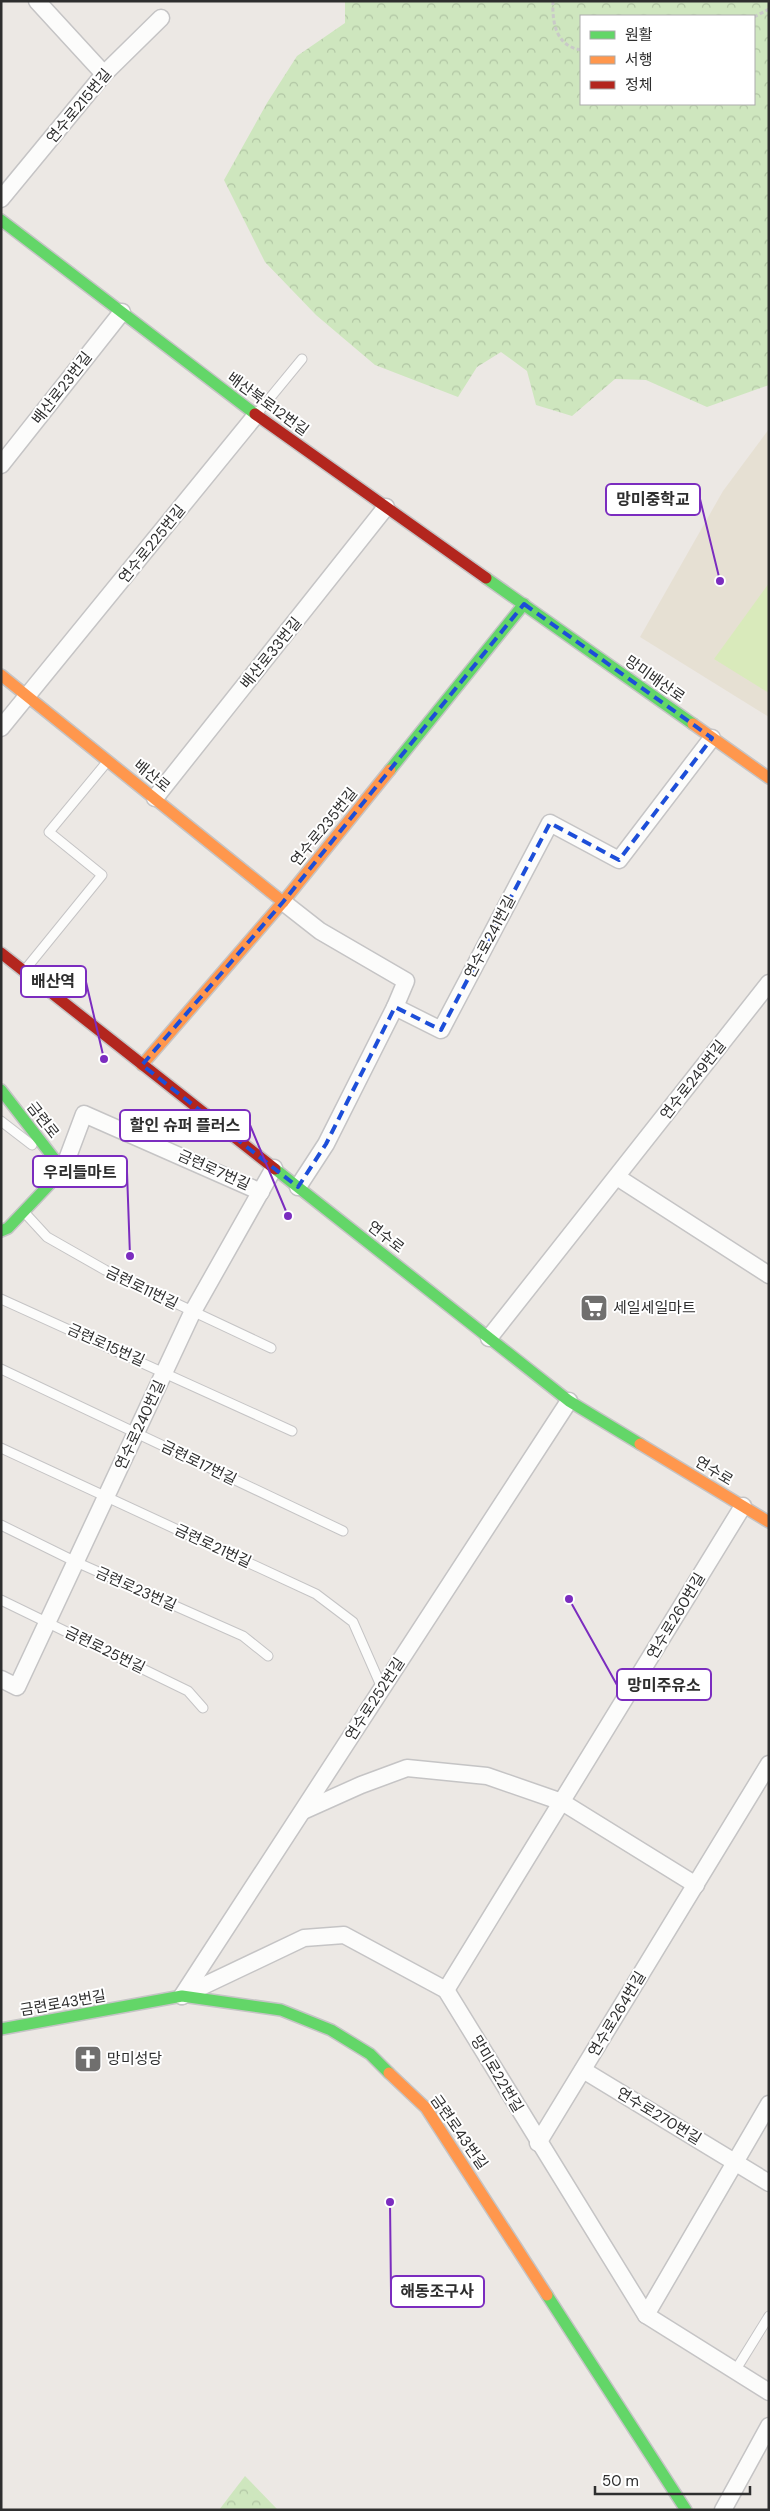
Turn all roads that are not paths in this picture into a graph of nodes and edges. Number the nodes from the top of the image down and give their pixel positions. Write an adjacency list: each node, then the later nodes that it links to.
1 (37, 1): 3 (street)
2 (161, 18): 3 (street, 연수로215번길)
3 (104, 74): 4 (street, 연수로215번길)
4 (1, 199)
5 (1, 220): 6 (street, 배산북로12번길)
6 (122, 312): 8 (street, 배산북로12번길); 9 (street, 배산로23번길)
7 (302, 359): 8 (lane, 연수로225번길)
8 (256, 415): 10 (street, 배산북로12번길); 13 (street, 연수로225번길)
9 (1, 465)
10 (386, 507): 11 (street, 배산북로12번길); 18 (street, 배산로33번길)
11 (524, 604): 15 (street, 망미배산로); 19 (street, 연수로235번길)
12 (1, 675): 13 (street, 배산로)
13 (28, 696): 14 (street, 연수로225번길); 16 (street, 배산로)
14 (1, 728)
15 (712, 738): 17 (street, 망미배산로); 23 (street, 연수로241번길)
16 (108, 761): 18 (street, 배산로); 21 (lane)
17 (769, 778)
18 (155, 798): 19 (street, 배산로)
19 (283, 902): 23 (street); 24 (street, 연수로235번길)
20 (1, 953): 21 (street, 연수로)
21 (24, 971): 24 (street, 연수로)
22 (769, 983): 29 (street, 연수로249번길)
23 (395, 1007): 30 (street)
24 (142, 1065): 27 (street, 연수로)
25 (1, 1090): 28 (street, 금련로)
26 (1, 1121): 28 (lane)
27 (274, 1168): 30 (street, 연수로); 31 (street, 연수로240번길)
28 (63, 1170): 31 (street, 금련로7번길); 32 (street)
29 (617, 1177): 34 (street); 37 (street, 연수로249번길)
30 (298, 1187): 37 (street, 연수로)
31 (262, 1192): 36 (street, 연수로240번길)
32 (24, 1212): 33 (street); 36 (lane, 금련로11번길)
33 (3, 1227)
34 (769, 1275)
35 (1, 1298): 40 (lane, 금련로15번길)
36 (192, 1313): 38 (lane, 금련로11번길); 40 (street, 연수로240번길)
37 (489, 1338): 41 (street, 연수로)
38 (271, 1348)
39 (1, 1369): 42 (lane, 금련로17번길)
40 (164, 1371): 42 (street, 연수로240번길); 43 (lane, 금련로15번길)
41 (569, 1400): 46 (street, 연수로); 55 (street, 연수로252번길)
42 (136, 1432): 45 (street, 연수로240번길); 49 (lane, 금련로17번길)
43 (292, 1432)
44 (1, 1448): 45 (lane, 금련로21번길)
45 (106, 1496): 50 (street, 연수로240번길); 55 (lane, 금련로21번길)
46 (743, 1506): 47 (street, 연수로); 58 (street, 연수로260번길)
47 (769, 1522)
48 (1, 1524): 50 (lane, 금련로23번길)
49 (343, 1531)
50 (76, 1562): 52 (street, 연수로240번길); 53 (lane, 금련로23번길)
51 (1, 1600): 52 (lane, 금련로25번길)
52 (48, 1621): 54 (street, 연수로240번길); 56 (lane, 금련로25번길)
53 (268, 1656)
54 (1, 1679)
55 (382, 1688): 59 (street, 연수로252번길)
56 (203, 1708)
57 (769, 1764): 60 (street, 연수로264번길)
58 (562, 1802): 59 (street); 60 (street); 61 (street, 연수로260번길)
59 (303, 1811): 62 (street, 연수로252번길)
60 (696, 1884): 64 (street, 연수로264번길)
61 (446, 1990): 62 (street); 66 (street, 망미로22번길)
62 (182, 1996): 63 (street, 금련로43번길); 74 (street, 금련로43번길)
63 (1, 2029)
64 (583, 2070): 66 (street, 연수로264번길); 67 (street, 연수로270번길)
65 (769, 2104): 67 (street)
66 (538, 2143): 69 (street, 망미로22번길)
67 (735, 2162): 68 (street, 연수로270번길); 69 (street)
68 (769, 2183)
69 (646, 2315): 71 (street, 망미로22번길)
70 (769, 2316): 71 (lane)
71 (735, 2371): 72 (street, 망미로22번길)
72 (769, 2392)
73 (769, 2426): 75 (street)
74 (686, 2510)
75 (723, 2510)

